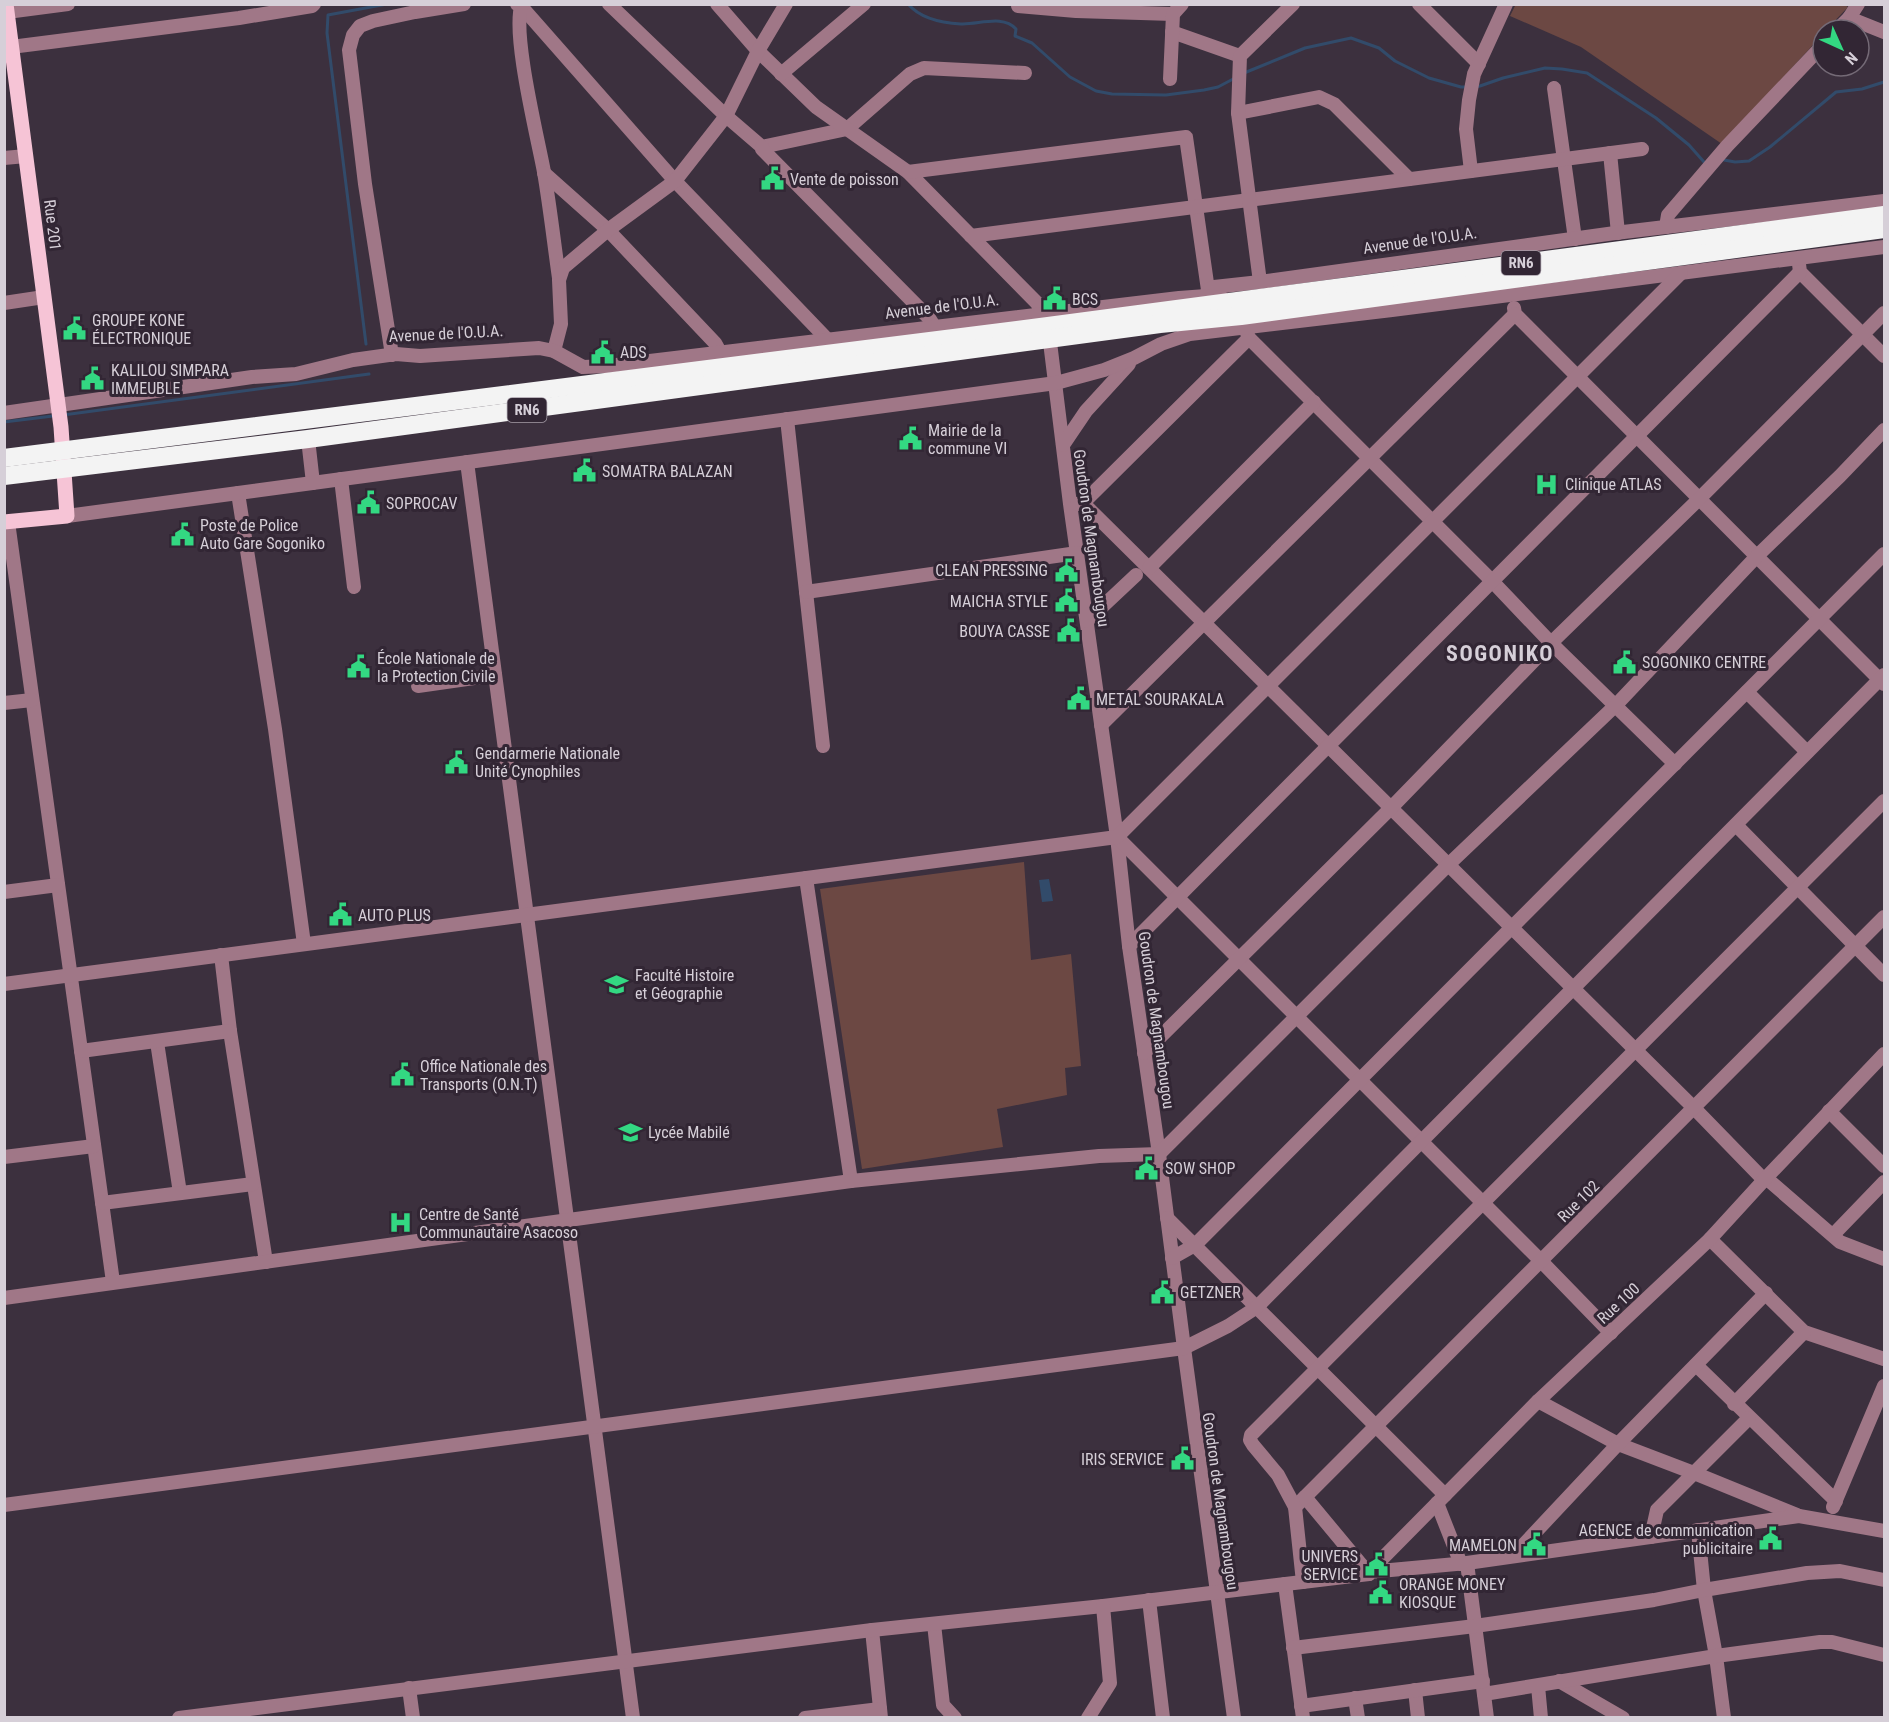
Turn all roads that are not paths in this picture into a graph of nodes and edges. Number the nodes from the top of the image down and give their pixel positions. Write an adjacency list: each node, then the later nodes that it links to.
1 (68, 4): 14 (street)
2 (314, 4): 20 (street)
3 (464, 4): 72 (street)
4 (609, 4): 30 (street)
5 (717, 4): 21 (street)
6 (786, 4): 21 (street)
7 (864, 4): 26 (street)
8 (1293, 4): 22 (street)
9 (1419, 4): 24 (street)
10 (1506, 4): 24 (street)
11 (1858, 4): 17 (street)
12 (520, 5): 40 (street); 42 (street)
13 (1018, 6): 15 (street)
14 (7, 8): 18 (main road, Rue 201)
15 (1076, 8): 16 (street)
16 (1177, 9): 19 (street)
17 (1849, 18)
18 (7, 29): 20 (main road, Rue 201)
19 (1172, 32): 22 (street); 27 (street)
20 (11, 47): 35 (main road, Rue 201)
21 (758, 51): 26 (street); 30 (street)
22 (1240, 56): 29 (street)
23 (1811, 58): 47 (street)
24 (1476, 69): 38 (street)
25 (1025, 73): 31 (street)
26 (781, 74): 31 (street)
27 (1170, 79)
28 (1554, 88): 37 (street)
29 (1238, 113): 41 (street); 43 (street)
30 (726, 116): 32 (street); 42 (street)
31 (847, 129): 32 (street); 39 (street)
32 (762, 147): 66 (street)
33 (1642, 149): 34 (street)
34 (1610, 153): 37 (street); 50 (street)
35 (26, 156): 36 (street); 61 (main road, Rue 201)
36 (4, 158)
37 (1565, 159): 38 (street); 52 (street)
38 (1471, 171): 41 (street)
39 (908, 172): 45 (street); 51 (street)
40 (544, 173): 49 (street); 57 (street)
41 (1409, 179): 43 (street)
42 (675, 181): 49 (street); 69 (street)
43 (1249, 200): 45 (street); 58 (street)
44 (1884, 201): 47 (street, Avenue de l'O.U.A.)
45 (1196, 207): 51 (street); 59 (street)
46 (1884, 215): 65 (highway, Avenue de l'O.U.A. / RN6)
47 (1666, 227): 50 (street, Avenue de l'O.U.A.)
48 (1884, 229): 65 (highway, Avenue de l'O.U.A. / RN6)
49 (608, 230): 57 (street); 71 (street)
50 (1618, 233): 52 (street, Avenue de l'O.U.A.)
51 (971, 236): 67 (street)
52 (1575, 239): 58 (street, Avenue de l'O.U.A.)
53 (1884, 247): 54 (street, Avenue de l'O.U.A.)
54 (1799, 257): 55 (street); 56 (street, Avenue de l'O.U.A.)
55 (1800, 272): 68 (street); 82 (street)
56 (1681, 273): 60 (street, Avenue de l'O.U.A.); 75 (street)
57 (559, 280): 70 (street)
58 (1260, 282): 59 (street, Avenue de l'O.U.A.)
59 (1207, 293): 65 (street); 67 (street, Avenue de l'O.U.A.)
60 (1513, 294): 64 (street); 65 (street, Avenue de l'O.U.A.)
61 (44, 297): 62 (street); 78 (main road, Rue 201)
62 (4, 303)
63 (1884, 313): 68 (street)
64 (1515, 314): 75 (street); 87 (street)
65 (1244, 320): 67 (highway, Avenue de l'O.U.A. / RN6); 74 (street, Avenue de l'O.U.A.); 77 (street); 95 (street)
66 (934, 326): 67 (street, Avenue de l'O.U.A.); 69 (street, Avenue de l'O.U.A.)
67 (1047, 326): 76 (street, Goudron de Magnambougou); 83 (highway, Avenue de l'O.U.A. / RN6); 85 (highway, Avenue de l'O.U.A. / RN6)
68 (1863, 335): 73 (street); 94 (street)
69 (827, 339): 71 (street, Avenue de l'O.U.A.)
70 (554, 351): 71 (street, Avenue de l'O.U.A.); 72 (street, Avenue de l'O.U.A.)
71 (720, 352)
72 (392, 355): 78 (street, Avenue de l'O.U.A.)
73 (1884, 356)
74 (1134, 358): 76 (street, Avenue de l'O.U.A.); 84 (street)
75 (1577, 376): 82 (street); 97 (street)
76 (1056, 383): 80 (street, Avenue de l'O.U.A.); 84 (street, Goudron de Magnambougou)
77 (1314, 402): 87 (street); 102 (street)
78 (58, 406): 79 (street, Avenue de l'O.U.A.); 85 (main road, Rue 201)
79 (4, 413)
80 (787, 419): 88 (street, Avenue de l'O.U.A.); 105 (street)
81 (1884, 430): 101 (street)
82 (1636, 436): 94 (street); 103 (street)
83 (308, 439): 89 (highway, Avenue de l'O.U.A. / RN6); 92 (street)
84 (1063, 445): 95 (street, Goudron de Magnambougou)
85 (63, 450): 86 (highway, Avenue de l'O.U.A. / RN6); 89 (main road, Rue 201)
86 (4, 458)
87 (1370, 459): 97 (street); 108 (street)
88 (467, 462): 91 (street, Avenue de l'O.U.A.); 110 (street)
89 (64, 469): 90 (highway, Avenue de l'O.U.A. / RN6); 96 (main road, Rue 201)
90 (4, 476)
91 (340, 479): 92 (street, Avenue de l'O.U.A.); 104 (street)
92 (313, 483): 93 (street, Avenue de l'O.U.A.)
93 (238, 493): 96 (street, Avenue de l'O.U.A.); 136 (street)
94 (1699, 499): 101 (street); 109 (street)
95 (1077, 504): 99 (street, Goudron de Magnambougou); 102 (street)
96 (67, 516): 98 (main road, Avenue de l'O.U.A.)
97 (1432, 521): 103 (street); 113 (street)
98 (6, 522): 115 (street)
99 (1077, 553): 105 (street); 107 (street, Goudron de Magnambougou)
100 (1884, 555): 106 (street)
101 (1757, 556): 106 (street); 117 (street)
102 (1142, 571): 107 (street); 108 (street)
103 (1492, 581): 109 (street); 120 (street)
104 (354, 587)
105 (806, 592): 119 (street)
106 (1820, 619): 111 (street); 114 (street)
107 (1087, 621): 118 (street, Goudron de Magnambougou)
108 (1204, 623): 113 (street); 118 (street)
109 (1551, 643): 117 (street); 124 (street)
110 (495, 675): 112 (street); 133 (street)
111 (1883, 679): 121 (street)
112 (418, 686)
113 (1268, 686): 120 (street); 126 (street)
114 (1747, 692): 121 (street); 122 (street)
115 (32, 700): 116 (street); 129 (street)
116 (4, 703)
117 (1616, 705): 122 (street); 127 (street)
118 (1101, 725): 126 (street, Goudron de Magnambougou)
119 (823, 746)
120 (1328, 746): 124 (street); 132 (street)
121 (1808, 752): 125 (street)
122 (1675, 764): 135 (street)
123 (1884, 801): 130 (street)
124 (1391, 807): 127 (street); 140 (street)
125 (1736, 825): 130 (street); 144 (street)
126 (1117, 837): 128 (street); 132 (street); 138 (street, Goudron de Magnambougou)
127 (1448, 865): 135 (street); 145 (street)
128 (806, 878): 133 (street); 161 (street)
129 (58, 885): 131 (street); 141 (street)
130 (1798, 887): 137 (street); 148 (street)
131 (4, 892)
132 (1177, 897): 138 (street); 140 (street)
133 (527, 915): 136 (street); 168 (street)
134 (1884, 917): 137 (street, Rue 102)
135 (1512, 927): 144 (street); 152 (street)
136 (304, 944): 139 (street)
137 (1856, 945): 142 (street); 153 (street, Rue 102)
138 (1129, 946): 150 (street, Goudron de Magnambougou)
139 (221, 955): 141 (street); 146 (street)
140 (1240, 959): 145 (street); 150 (street)
141 (70, 975): 143 (street); 149 (street)
142 (1884, 975)
143 (4, 984)
144 (1573, 988): 148 (street); 155 (street)
145 (1297, 1016): 152 (street); 157 (street)
146 (230, 1031): 147 (street); 163 (street)
147 (157, 1042): 149 (street); 164 (street)
148 (1636, 1050): 153 (street); 166 (street)
149 (81, 1051): 156 (street)
150 (1144, 1053): 157 (street, Goudron de Magnambougou)
151 (1884, 1054): 154 (street, Rue 100)
152 (1360, 1080): 155 (street); 171 (street)
153 (1694, 1108): 160 (street); 174 (street, Rue 102)
154 (1829, 1111): 159 (street); 160 (street, Rue 100)
155 (1422, 1141): 166 (street); 179 (street)
156 (94, 1146): 158 (street); 165 (street)
157 (1159, 1154): 161 (street); 167 (street, Goudron de Magnambougou)
158 (4, 1157)
159 (1884, 1166)
160 (1765, 1179): 169 (street); 170 (street, Rue 100)
161 (851, 1181): 168 (street)
162 (1884, 1182): 169 (street)
163 (254, 1184): 164 (street); 175 (street)
164 (180, 1193): 165 (street)
165 (102, 1203): 176 (street)
166 (1483, 1203): 174 (street); 185 (street)
167 (1167, 1218): 171 (street); 172 (street, Goudron de Magnambougou)
168 (567, 1221): 175 (street); 192 (street)
169 (1833, 1235): 173 (street)
170 (1710, 1239): 177 (street); 181 (street, Rue 100)
171 (1195, 1245): 172 (street); 179 (street)
172 (1173, 1258): 182 (street, Goudron de Magnambougou)
173 (1884, 1259)
174 (1541, 1261): 181 (street); 191 (street, Rue 102)
175 (266, 1262): 176 (street)
176 (113, 1282): 178 (street)
177 (1766, 1293): 180 (street); 184 (street)
178 (4, 1298)
179 (1257, 1307): 182 (street); 185 (street)
180 (1804, 1332): 183 (street); 188 (street)
181 (1611, 1333): 187 (street, Rue 100)
182 (1184, 1348): 192 (street); 212 (street, Goudron de Magnambougou)
183 (1884, 1359)
184 (1696, 1365): 188 (street); 193 (street)
185 (1319, 1367): 191 (street); 199 (street)
186 (1884, 1386): 189 (street)
187 (1538, 1401): 193 (street); 196 (street, Rue 100)
188 (1734, 1404): 190 (street)
189 (1878, 1417): 197 (street)
190 (1749, 1418): 194 (street); 197 (street)
191 (1377, 1425): 195 (street, Rue 102); 196 (street)
192 (594, 1426): 198 (street); 221 (street)
193 (1618, 1444): 194 (street); 205 (street)
194 (1694, 1473): 200 (street); 204 (street)
195 (1305, 1497): 199 (street, Rue 102); 207 (street)
196 (1441, 1499): 206 (street); 207 (street, Rue 100)
197 (1836, 1501): 201 (street)
198 (4, 1505)
199 (1295, 1507): 209 (street)
200 (1799, 1516): 201 (street); 202 (street)
201 (1827, 1520): 203 (street)
202 (1698, 1530): 204 (street); 211 (street)
203 (1884, 1531)
204 (1652, 1537): 205 (street)
205 (1514, 1556): 206 (street)
206 (1464, 1563): 207 (street); 216 (street)
207 (1369, 1573): 209 (street)
208 (1884, 1581): 211 (street)
209 (1303, 1582): 210 (street)
210 (1285, 1584): 212 (street); 218 (street)
211 (1704, 1590): 216 (street); 220 (street)
212 (1217, 1592): 213 (street); 237 (street, Goudron de Magnambougou)
213 (1149, 1600): 214 (street); 236 (street)
214 (1103, 1606): 215 (street); 235 (street)
215 (934, 1623): 217 (street); 234 (street)
216 (1475, 1626): 218 (street); 225 (street)
217 (872, 1630): 221 (street); 229 (street)
218 (1293, 1648): 228 (street)
219 (1884, 1655): 220 (street)
220 (1716, 1656): 222 (street); 243 (street)
221 (625, 1661): 224 (street); 232 (street)
222 (1559, 1681): 223 (street); 242 (street)
223 (1538, 1686): 225 (street); 241 (street)
224 (408, 1688): 230 (street); 231 (street)
225 (1483, 1688): 226 (street); 240 (street)
226 (1415, 1690): 227 (street); 239 (street)
227 (1355, 1698): 228 (street); 238 (street)
228 (1302, 1712)
229 (880, 1715): 233 (street)
230 (188, 1717)
231 (413, 1718)
232 (633, 1718)
233 (805, 1718)
234 (955, 1718)
235 (1088, 1718)
236 (1163, 1718)
237 (1234, 1718)
238 (1358, 1718)
239 (1418, 1718)
240 (1487, 1718)
241 (1541, 1718)
242 (1623, 1718)
243 (1724, 1718)

